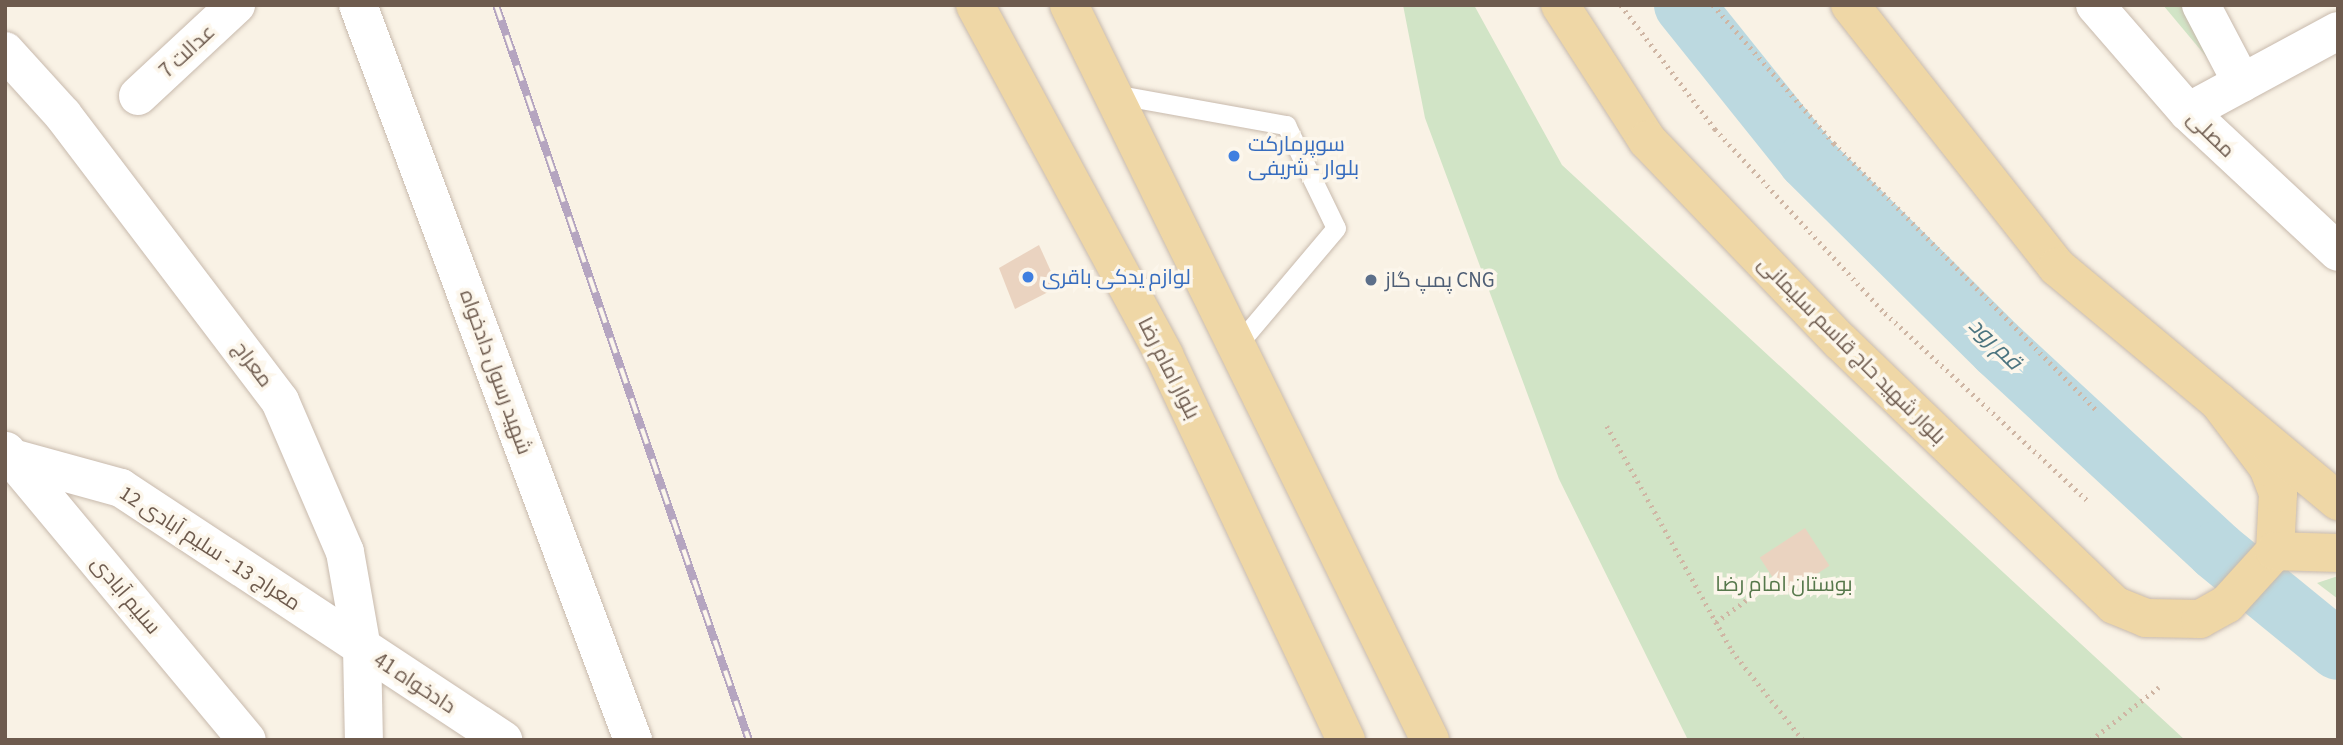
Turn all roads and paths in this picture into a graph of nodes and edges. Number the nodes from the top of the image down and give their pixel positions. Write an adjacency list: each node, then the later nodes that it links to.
1 (236, 5): 15 (street, عدالت 7)
2 (358, 5): 34 (street, شهید رسول دادخواه)
3 (975, 5): 35 (main road, بلوار امام رضا)
4 (1069, 5): 14 (main road)
5 (1560, 5): 25 (main road, بلوار شهید حاج قاسم سلیمانی)
6 (1621, 5): 24 (path)
7 (1713, 5): 20 (path)
8 (1850, 5): 19 (main road)
9 (2095, 5): 16 (street, مصلی)
10 (2201, 5): 13 (street)
11 (2338, 31): 13 (street)
12 (5, 51): 29 (street, معراج)
13 (2242, 83): 16 (street)
14 (1119, 95): 18 (main road); 18 (lane)
15 (138, 96)
16 (2188, 112): 17 (street, مصلی)
17 (2338, 252)
18 (1238, 344): 36 (main road)
19 (2218, 401): 23 (main road); 25 (main road)
20 (2097, 411)
21 (1607, 426): 28 (path)
22 (7, 453): 29 (street, معراج 13 - سلیم آبادی 12); 31 (street, سلیم آبادی)
23 (2338, 501)
24 (2089, 502)
25 (2275, 551): 26 (main road)
26 (2338, 553)
27 (1774, 580): 28 (path)
28 (1716, 622): 37 (path)
29 (362, 648): 32 (street, معراج); 33 (street, دادخواه 41)
30 (2159, 687): 38 (path)
31 (247, 740)
32 (364, 740)
33 (503, 740)
34 (633, 740)
35 (1346, 740)
36 (1430, 740)
37 (1803, 740)
38 (2091, 740)

